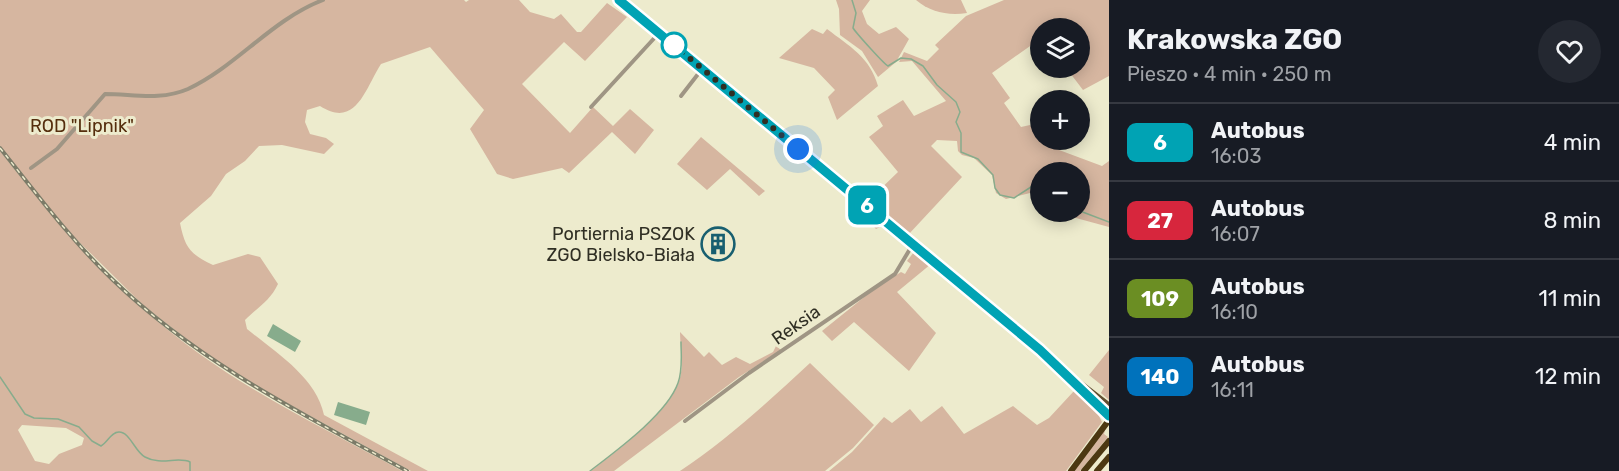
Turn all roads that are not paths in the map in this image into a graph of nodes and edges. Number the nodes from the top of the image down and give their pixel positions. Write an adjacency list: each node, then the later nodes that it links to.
1 (323, 0): 7 (street)
2 (620, 0): 3 (main road)
3 (659, 33): 4 (main road); 6 (street)
4 (703, 69): 5 (street); 8 (main road)
5 (681, 96)
6 (591, 107)
7 (32, 168)
8 (914, 244): 9 (main road); 12 (street, Reksia)
9 (1052, 360): 10 (main road); 11 (main road)
10 (1109, 405)
11 (1109, 418): 15 (highway)
12 (685, 421)
13 (1109, 441): 16 (highway)
14 (1109, 457): 17 (highway)
15 (1071, 471)
16 (1084, 471)
17 (1097, 471)

